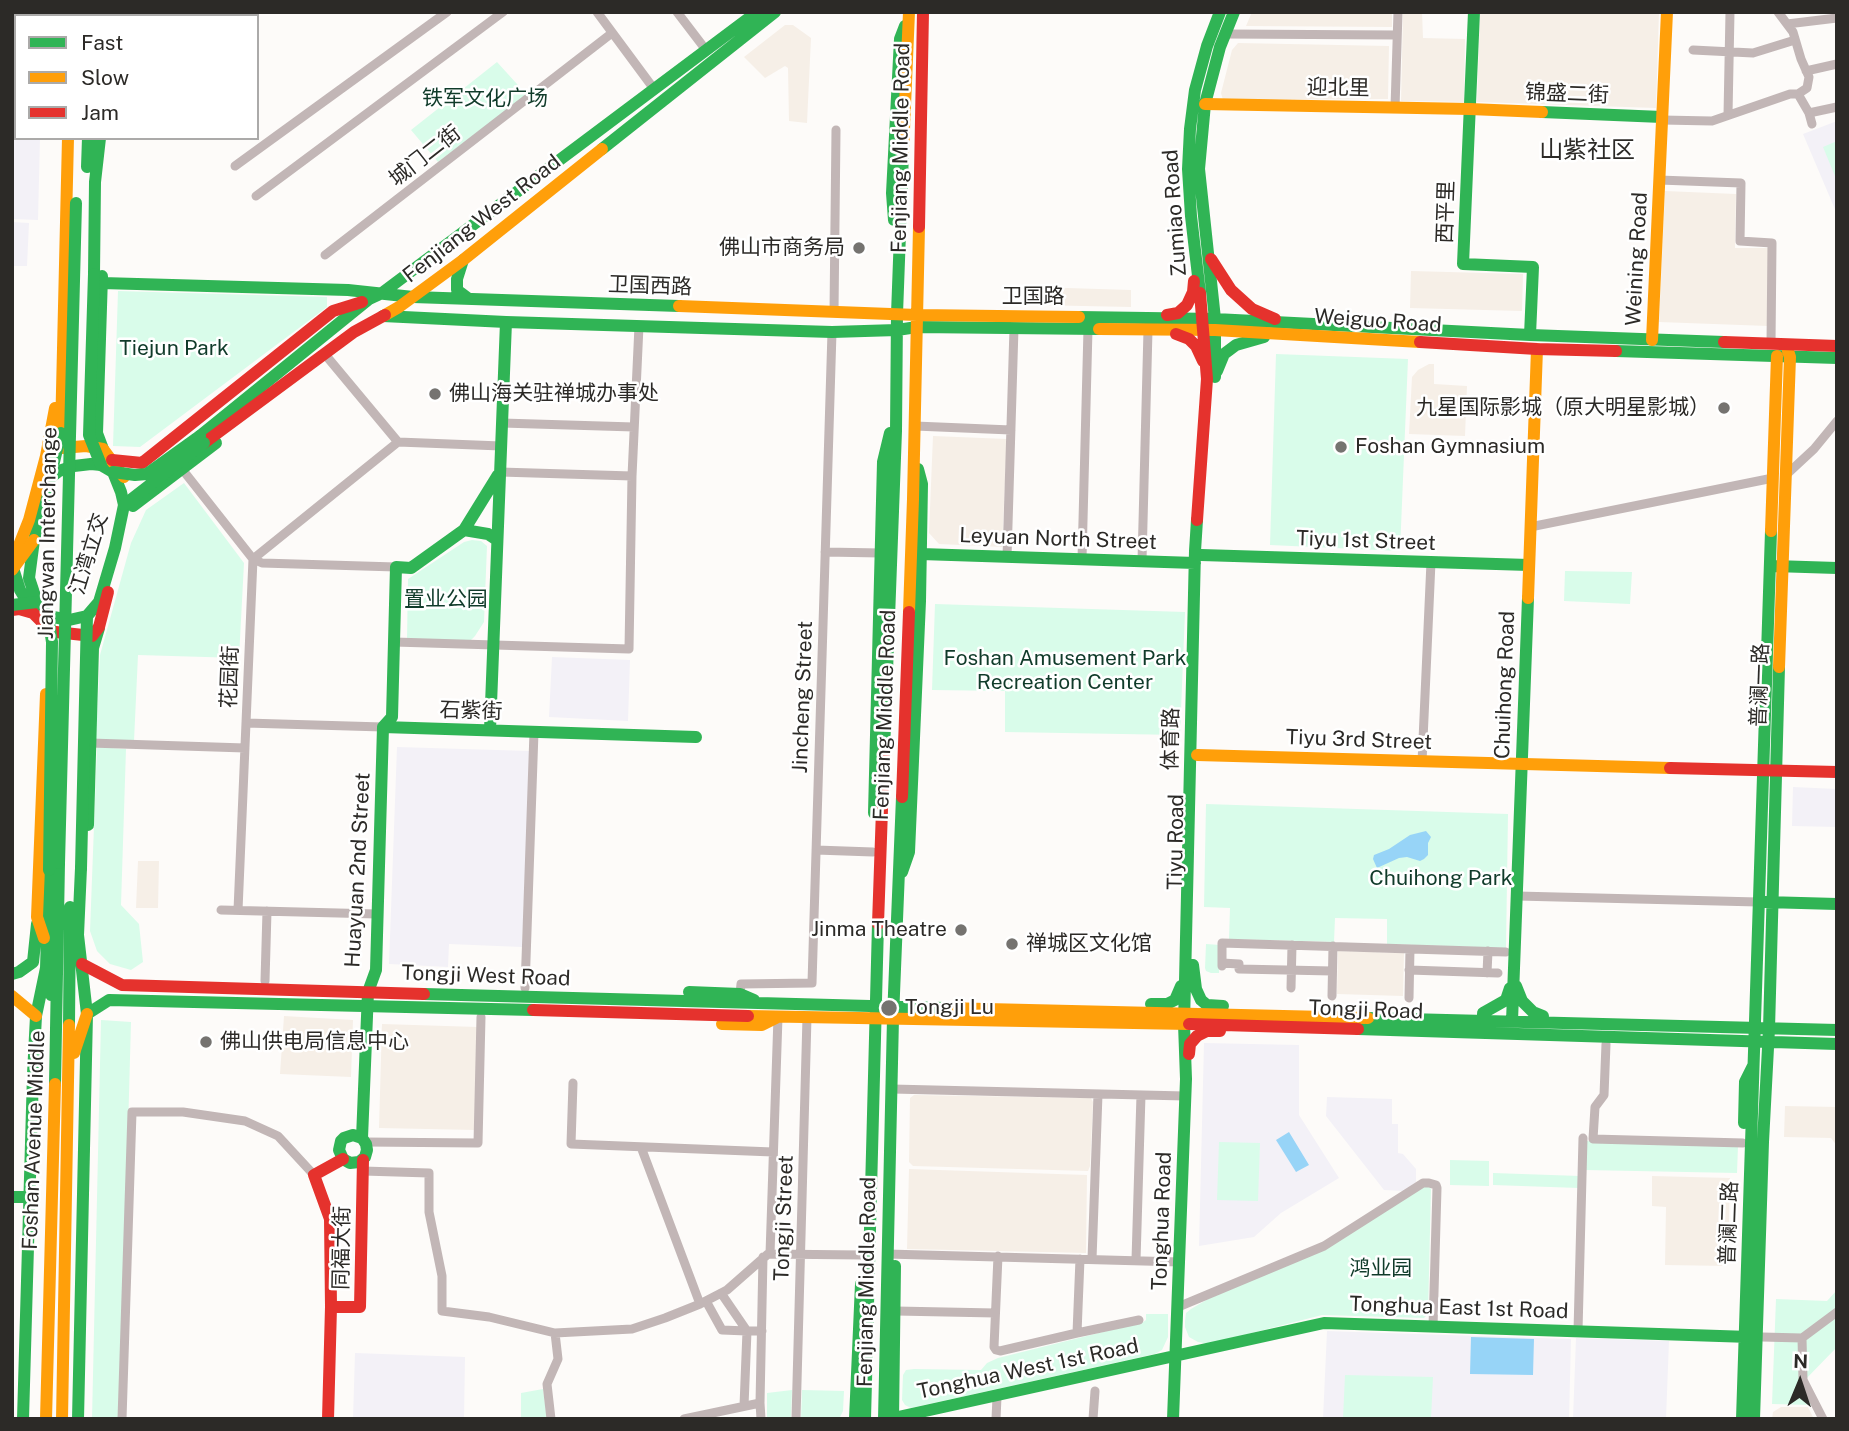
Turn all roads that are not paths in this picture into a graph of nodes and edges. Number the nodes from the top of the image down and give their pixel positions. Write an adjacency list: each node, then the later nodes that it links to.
1 (447, 12): 43 (street)
2 (503, 12): 45 (street)
3 (597, 12): 18 (street)
4 (677, 12): 22 (street)
5 (757, 12): 22 (main road, Fenjiang West Road)
6 (775, 12): 49 (main road, Fenjiang West Road)
7 (925, 12): 61 (main road, Fenjiang Middle Road)
8 (1220, 12): 50 (main road, Zumiao Road)
9 (1234, 12): 19 (main road, Zumiao Road)
10 (1398, 12): 20 (street)
11 (1474, 12): 32 (main road)
12 (1667, 12): 35 (main road, Weining Road)
13 (1730, 12): 24 (street)
14 (1778, 12): 17 (street)
15 (909, 14): 58 (main road, Fenjiang Middle Road)
16 (1837, 18): 17 (street)
17 (1787, 24): 21 (street)
18 (612, 33): 27 (street); 48 (street, 城门二街)
19 (1225, 34): 20 (street); 29 (main road, Zumiao Road)
20 (1397, 35): 31 (street)
21 (1795, 40): 24 (street); 26 (street)
22 (706, 50): 27 (main road, Fenjiang West Road)
23 (1693, 50): 24 (street)
24 (1729, 52): 34 (street)
25 (1837, 64): 26 (street)
26 (1806, 71): 28 (street)
27 (654, 89): 53 (main road, Fenjiang West Road)
28 (1798, 94): 33 (street); 34 (street)
29 (1205, 104): 31 (main road, 迎北里); 47 (main road, Zumiao Road)
30 (1837, 107): 33 (street)
31 (1395, 108): 32 (main road, 迎北里)
32 (1469, 109): 35 (main road, 锦盛二街); 71 (main road, 西平里)
33 (1809, 113): 36 (street)
34 (1728, 116): 35 (street)
35 (1662, 118): 44 (main road, Weining Road)
36 (1812, 124)
37 (836, 130): 57 (street)
38 (66, 140): 89 (main road)
39 (66, 140): 89 (main road)
40 (76, 140): 46 (main road)
41 (88, 140): 46 (main road)
42 (101, 140): 51 (main road)
43 (235, 166)
44 (1660, 180): 72 (main road, Weining Road); 73 (street)
45 (256, 196)
46 (81, 206): 148 (main road)
47 (1208, 251): 63 (main road, Zumiao Road); 68 (main road)
48 (325, 255)
49 (463, 260): 54 (main road, Fenjiang West Road); 56 (main road)
50 (1196, 263): 63 (main road, Zumiao Road); 64 (main road)
51 (98, 279): 52 (main road); 90 (main road, bridge)
52 (348, 290): 53 (main road, 卫国西路); 55 (main road)
53 (382, 293): 54 (main road, 卫国西路); 55 (main road, Fenjiang West Road)
54 (414, 297): 56 (main road, 卫国西路); 59 (main road, Fenjiang West Road)
55 (369, 299): 59 (main road); 79 (main road); 80 (main road, Fenjiang West Road)
56 (470, 299): 57 (main road, 卫国西路)
57 (834, 312): 58 (main road, 卫国西路)
58 (897, 314): 61 (main road, 卫国西路); 69 (main road, Fenjiang Middle Road)
59 (383, 316): 60 (main road, 卫国西路); 77 (main road, Fenjiang West Road)
60 (401, 317): 62 (main road, 卫国西路); 77 (main road)
61 (917, 321): 64 (main road, 卫国路); 66 (main road); 69 (main road, 卫国西路); 86 (main road, Fenjiang Middle Road)
62 (506, 322): 65 (main road, 卫国西路); 85 (main road)
63 (1209, 324): 64 (main road); 68 (main road); 81 (main road, 体育路)
64 (1150, 325): 67 (main road); 81 (main road); 117 (street)
65 (639, 326): 70 (main road, 卫国西路); 87 (street)
66 (1014, 328): 67 (main road); 88 (street)
67 (1088, 328): 115 (street)
68 (1281, 328): 71 (main road); 75 (main road, Weiguo Road); 81 (main road)
69 (897, 330): 70 (main road, 卫国西路); 83 (main road, Fenjiang Middle Road)
70 (832, 332): 110 (street, Jincheng Street)
71 (1530, 335): 72 (main road)
72 (1652, 340): 73 (main road)
73 (1771, 344): 76 (main road)
74 (1837, 346): 76 (main road)
75 (1537, 349): 76 (main road, Weiguo Road); 106 (main road, Chuihong Road)
76 (1784, 352): 78 (main road, Weiguo Road); 101 (main road, 普澜一路)
77 (329, 354): 91 (main road, Fenjiang West Road); 92 (street); 98 (main road)
78 (1837, 358)
79 (251, 377): 80 (main road); 82 (main road); 97 (main road)
80 (271, 378): 82 (main road, Fenjiang West Road)
81 (1212, 383): 116 (main road, 体育路)
82 (246, 399): 91 (main road, Fenjiang West Road)
83 (896, 405): 111 (main road); 149 (main road, Fenjiang Middle Road)
84 (1837, 422): 101 (street)
85 (502, 423): 87 (street); 93 (main road)
86 (915, 426): 88 (street); 95 (main road, Fenjiang Middle Road)
87 (634, 427): 100 (street)
88 (1011, 430): 113 (street)
89 (56, 431): 90 (main road, bridge); 96 (main road); 102 (main road, 江湾立交, bridge)
90 (93, 432): 94 (main road); 97 (main road, 江湾立交, bridge)
91 (202, 440): 97 (main road, bridge); 103 (main road, bridge)
92 (398, 442): 93 (street); 114 (street)
93 (501, 446): 99 (main road)
94 (103, 449): 96 (main road); 97 (main road)
95 (914, 453): 112 (main road); 150 (main road, Fenjiang Middle Road)
96 (46, 456): 120 (main road)
97 (109, 466): 102 (main road, bridge); 103 (main road, 江湾立交)
98 (182, 469): 103 (main road); 114 (street)
99 (500, 472): 100 (street); 104 (main road); 105 (main road)
100 (632, 476): 132 (street)
101 (1779, 476): 106 (street); 121 (main road, 普澜一路)
102 (50, 478): 108 (main road, 江湾立交)
103 (128, 506): 128 (main road, 江湾立交); 129 (main road)
104 (479, 506): 105 (main road); 107 (main road)
105 (498, 511): 109 (main road)
106 (1530, 527): 119 (main road, Chuihong Road)
107 (464, 530): 109 (main road); 122 (main road)
108 (34, 540): 120 (main road, bridge); 125 (main road, 江湾立交)
109 (497, 540): 132 (main road)
110 (825, 552): 111 (street); 146 (street, Jincheng Street)
111 (881, 554): 147 (main road)
112 (921, 554): 113 (main road, Leyuan North Street); 150 (main road)
113 (1007, 557): 115 (main road, Leyuan North Street)
114 (253, 559): 122 (street); 134 (street, 花园街)
115 (1082, 559): 117 (main road, Leyuan North Street)
116 (1198, 559): 117 (main road, Leyuan North Street); 118 (main road, Tiyu 1st Street); 141 (main road, Tiyu Road); 168 (main road, 体育路)
117 (1142, 561)
118 (1430, 562): 119 (main road, Tiyu 1st Street); 142 (street)
119 (1529, 565): 143 (main road, Chuihong Road)
120 (12, 566): 125 (main road)
121 (1776, 566): 123 (main road); 144 (main road, 普澜一路)
122 (396, 567): 131 (main road, Huayuan 2nd Street)
123 (1837, 568)
124 (12, 605): 125 (main road, bridge)
125 (35, 607): 126 (main road); 127 (main road, 江湾立交, bridge); 130 (main road)
126 (12, 610)
127 (48, 615): 128 (main road, 江湾立交, bridge); 130 (main road, bridge)
128 (87, 616): 133 (main road, bridge)
129 (99, 627): 130 (main road); 133 (main road)
130 (49, 640): 133 (main road, bridge); 148 (main road, bridge); 160 (main road)
131 (394, 642): 132 (street); 135 (main road, Huayuan 2nd Street)
132 (493, 645): 136 (main road)
133 (89, 646): 139 (main road); 148 (main road, bridge)
134 (246, 723): 135 (street, 石紫街); 140 (street, 花园街)
135 (383, 727): 136 (main road, 石紫街); 159 (main road, Huayuan 2nd Street)
136 (489, 730): 137 (main road, 石紫街)
137 (534, 732): 138 (main road, 石紫街); 178 (street)
138 (696, 737)
139 (90, 743): 140 (street); 151 (main road)
140 (245, 748): 157 (street, 花园街)
141 (1197, 755): 142 (main road, Tiyu 3rd Street); 168 (main road, Tiyu Road)
142 (1422, 762): 143 (main road, Tiyu 3rd Street)
143 (1521, 765): 144 (main road, Tiyu 3rd Street); 152 (main road, Chuihong Road)
144 (1770, 769): 145 (main road, Tiyu 3rd Street); 153 (main road, 普澜一路); 154 (main road, 普澜一路)
145 (1837, 772)
146 (816, 850): 147 (street); 181 (street, Jincheng Street)
147 (873, 852): 149 (main road)
148 (65, 867): 151 (main road); 163 (main road); 208 (main road, Foshan Avenue Middle); 223 (main road, Foshan Avenue Middle)
149 (880, 886): 196 (main road, Fenjiang Middle Road)
150 (898, 886): 197 (main road, Fenjiang Middle Road)
151 (80, 891): 167 (main road)
152 (1517, 896): 153 (street); 174 (main road, Chuihong Road)
153 (1758, 902): 154 (main road); 215 (main road, 普澜一路)
154 (1773, 902): 155 (main road); 216 (main road, 普澜一路)
155 (1837, 904)
156 (221, 910): 157 (street)
157 (238, 910): 158 (street)
158 (267, 911): 159 (street); 175 (street)
159 (377, 914): 177 (main road, Huayuan 2nd Street)
160 (37, 917): 163 (main road); 173 (main road)
161 (1292, 945): 162 (street); 170 (street); 170 (street)
162 (1333, 946): 164 (street); 172 (street)
163 (47, 947): 169 (main road)
164 (1410, 949): 165 (street); 171 (street)
165 (1488, 951): 166 (street); 171 (street)
166 (1506, 952)
167 (82, 964): 176 (main road, Tongji West Road); 199 (main road)
168 (1189, 965): 190 (main road); 195 (main road); 206 (main road, Tiyu Road)
169 (46, 968): 200 (main road); 208 (main road)
170 (1291, 970): 172 (street); 179 (street)
171 (1409, 970): 185 (street)
172 (1332, 971): 183 (street)
173 (12, 974)
174 (1514, 978): 198 (main road); 207 (main road); 210 (main road, Chuihong Road)
175 (265, 981): 176 (main road); 177 (main road)
176 (122, 985): 177 (main road, Tongji West Road)
177 (369, 988): 178 (main road); 184 (main road, Tongji West Road); 194 (main road, Huayuan 2nd Street)
178 (525, 988): 180 (main road)
179 (1291, 988)
180 (602, 990): 181 (main road); 184 (main road); 186 (main road)
181 (740, 994): 188 (main road)
182 (12, 996): 200 (main road)
183 (1332, 996)
184 (577, 998): 186 (main road, Tongji West Road)
185 (1409, 998)
186 (622, 999): 188 (main road, Tongji West Road)
187 (118, 1000): 189 (main road, Tongji West Road); 191 (main road); 199 (main road, Tongji West Road)
188 (761, 1003): 196 (main road, Tongji West Road)
189 (231, 1004): 191 (main road); 193 (main road); 194 (main road, Tongji West Road)
190 (1138, 1004): 192 (main road); 204 (main road)
191 (217, 1009): 193 (main road)
192 (966, 1009): 197 (main road, Tongji Road); 204 (main road, Tongji Road)
193 (245, 1010): 194 (main road)
194 (367, 1010): 201 (main road); 202 (main road, Tongji West Road); 232 (main road, 同福大街)
195 (1225, 1010): 198 (main road); 206 (main road, Tongji Road); 209 (main road, Tongji Road)
196 (874, 1012): 197 (main road, Tongji West Road); 203 (main road, Tongji West Road); 230 (main road, Fenjiang Middle Road)
197 (894, 1013): 205 (main road, Tongji Road); 226 (main road, Fenjiang Middle Road)
198 (1483, 1013): 209 (main road)
199 (87, 1014): 223 (main road); 275 (main road)
200 (36, 1016): 240 (main road)
201 (481, 1017): 202 (main road); 232 (street)
202 (778, 1017): 203 (main road, Tongji West Road); 235 (street)
203 (807, 1017): 241 (street, Tongji Street)
204 (1154, 1018): 205 (main road, Tongji Road); 206 (main road, Tongji Road); 212 (main road)
205 (930, 1019): 212 (main road)
206 (1188, 1019): 215 (main road, Tongji Road); 218 (main road, Tonghua Road)
207 (1537, 1019): 210 (main road, Tongji Road); 215 (main road, Tongji Road)
208 (57, 1021): 273 (main road, Foshan Avenue Middle)
209 (1495, 1021): 210 (main road, Tongji Road)
210 (1513, 1021)
211 (1837, 1023): 217 (main road)
212 (1137, 1030): 224 (main road)
213 (1837, 1030): 217 (main road)
214 (1227, 1031): 218 (main road)
215 (1754, 1035): 216 (main road, Tongji Road); 222 (main road, 普澜二路)
216 (1769, 1035): 217 (main road, Tongji Road); 222 (main road, 普澜二路)
217 (1796, 1036): 220 (main road, Tongji Road); 221 (main road)
218 (1187, 1044): 224 (main road, Tonghua Road)
219 (1606, 1044): 233 (street)
220 (1837, 1044)
221 (1837, 1051)
222 (1760, 1063): 233 (main road); 264 (main road, 普澜二路); 264 (main road)
223 (69, 1069): 274 (main road, Foshan Avenue Middle)
224 (1186, 1079): 229 (main road, Tonghua Road)
225 (573, 1083): 234 (street)
226 (892, 1089): 227 (street); 242 (main road, Fenjiang Middle Road)
227 (1098, 1094): 228 (street); 247 (street)
228 (1141, 1095): 229 (street); 248 (street)
229 (1185, 1096): 249 (main road, Tonghua Road)
230 (872, 1130): 244 (main road); 283 (main road, Fenjiang Middle Road)
231 (1583, 1138): 261 (street)
232 (364, 1140): 236 (main road); 237 (main road, 同福大街)
233 (1743, 1143): 264 (main road)
234 (640, 1147): 235 (street); 251 (street)
235 (773, 1152): 243 (street)
236 (343, 1159): 237 (main road); 238 (main road)
237 (363, 1165): 252 (main road, 同福大街); 262 (street)
238 (314, 1175): 252 (main road, 同福大街); 276 (street)
239 (12, 1197): 240 (main road)
240 (31, 1197): 272 (main road)
241 (800, 1254): 243 (street); 244 (street); 281 (street, Tongji Street)
242 (891, 1254): 245 (street); 254 (main road); 284 (main road, Fenjiang Middle Road)
243 (767, 1255): 250 (street); 260 (street)
244 (862, 1255): 282 (main road)
245 (998, 1256): 246 (street); 256 (street)
246 (1080, 1259): 247 (street); 263 (street)
247 (1092, 1259): 248 (street)
248 (1136, 1260): 249 (street)
249 (1180, 1262): 253 (main road, Tonghua Road)
250 (721, 1293): 251 (street); 259 (street)
251 (703, 1303): 259 (street); 262 (street)
252 (331, 1307): 277 (main road, 同福大街)
253 (1178, 1307): 258 (street); 266 (main road, Tonghua Road)
254 (895, 1311): 256 (street); 271 (main road)
255 (1837, 1312): 265 (street)
256 (995, 1313): 263 (street)
257 (1139, 1320): 263 (street)
258 (1433, 1327): 261 (main road, Tonghua East 1st Road); 266 (main road, Tonghua East 1st Road)
259 (747, 1331): 260 (street); 270 (street)
260 (762, 1331): 269 (street)
261 (1578, 1331): 264 (main road, Tonghua East 1st Road)
262 (555, 1333): 278 (street)
263 (1077, 1333)
264 (1750, 1337): 265 (street); 288 (main road); 289 (main road, 普澜二路); 290 (main road, 普澜二路); 291 (main road)
265 (1802, 1338): 292 (street)
266 (1175, 1357): 268 (main road, Tonghua West 1st Road); 287 (main road, Tonghua Road)
267 (1095, 1391): 286 (street)
268 (997, 1397): 271 (main road, Tonghua West 1st Road); 285 (street)
269 (760, 1404): 270 (street); 280 (street)
270 (744, 1406): 279 (street)
271 (892, 1418)
272 (23, 1419)
273 (46, 1419)
274 (62, 1419)
275 (78, 1419)
276 (122, 1419)
277 (328, 1419)
278 (551, 1419)
279 (685, 1419)
280 (761, 1419)
281 (796, 1419)
282 (855, 1419)
283 (865, 1419)
284 (884, 1419)
285 (996, 1419)
286 (1093, 1419)
287 (1173, 1419)
288 (1734, 1419)
289 (1742, 1419)
290 (1754, 1419)
291 (1759, 1419)
292 (1823, 1419)

